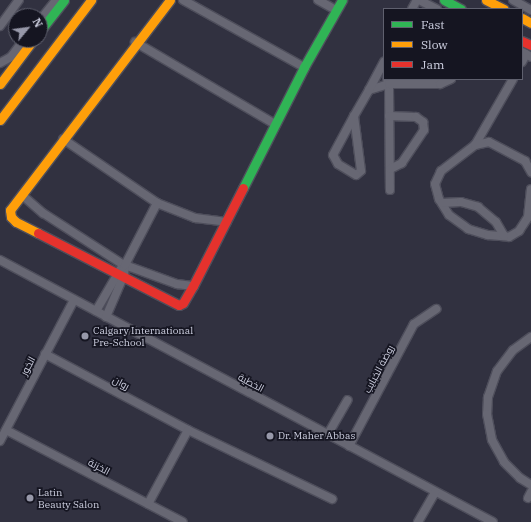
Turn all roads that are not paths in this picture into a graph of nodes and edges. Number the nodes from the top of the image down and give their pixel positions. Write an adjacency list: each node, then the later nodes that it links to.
1 (19, 0): 22 (street)
2 (56, 0): 17 (street)
3 (64, 0): 21 (street)
4 (84, 0): 20 (street)
5 (91, 0): 20 (street)
6 (170, 0): 23 (street)
7 (183, 0): 27 (street)
8 (318, 0): 18 (street)
9 (342, 0): 18 (street)
10 (418, 0): 14 (street)
11 (444, 0): 15 (street)
12 (486, 0): 16 (street)
13 (512, 0): 19 (street)
14 (434, 8)
15 (459, 8)
16 (502, 8)
17 (48, 10)
18 (336, 10): 27 (street)
19 (531, 10)
20 (78, 16): 37 (street)
21 (48, 21)
22 (0, 26)
23 (135, 42): 38 (street); 40 (street)
24 (18, 48): 26 (street)
25 (27, 48): 33 (street)
26 (0, 63)
27 (304, 67): 38 (street)
28 (383, 67): 34 (street)
29 (449, 80): 32 (street)
30 (512, 80): 39 (street)
31 (388, 82): 32 (street); 34 (street); 36 (street)
32 (416, 82)
33 (0, 84)
34 (369, 90): 35 (street)
35 (354, 116): 35 (street)
36 (389, 116): 44 (street); 44 (street)
37 (0, 120)
38 (275, 124): 51 (street)
39 (485, 130): 41 (street); 42 (street)
40 (63, 139): 48 (street); 49 (street)
41 (489, 142): 42 (street); 43 (street)
42 (475, 145): 50 (street)
43 (528, 160): 45 (street)
44 (390, 169): 47 (street)
45 (531, 172)
46 (531, 188): 53 (street)
47 (390, 190)
48 (22, 194): 52 (street); 54 (street)
49 (157, 203): 51 (street); 56 (street)
50 (442, 203): 53 (street); 53 (street)
51 (227, 222): 58 (street)
52 (69, 232): 54 (street); 56 (street)
53 (504, 236)
54 (59, 244): 57 (street)
55 (0, 260): 59 (street, الخطية)
56 (126, 265): 57 (street); 58 (street)
57 (121, 274): 58 (street); 61 (street); 62 (street)
58 (193, 286)
59 (74, 300): 61 (street, الخطية); 64 (street, الخور)
60 (436, 309): 70 (street, روضة الخبايب)
61 (96, 312): 62 (street, الخطية)
62 (106, 317): 68 (street, الخطية)
63 (531, 337): 71 (street)
64 (45, 354): 66 (street, الخور); 67 (street, روان)
65 (348, 400): 68 (street)
66 (6, 430): 69 (street, الخور); 74 (street, الخزنة)
67 (188, 430): 73 (street, روان); 74 (street)
68 (328, 434): 70 (street, الخطية)
69 (0, 441)
70 (349, 446): 72 (street, الخطية)
71 (531, 484)
72 (435, 492): 76 (street); 77 (street, الخطية)
73 (332, 499)
74 (148, 504): 75 (street, الخزنة)
75 (183, 522)
76 (418, 522)
77 (493, 522)

